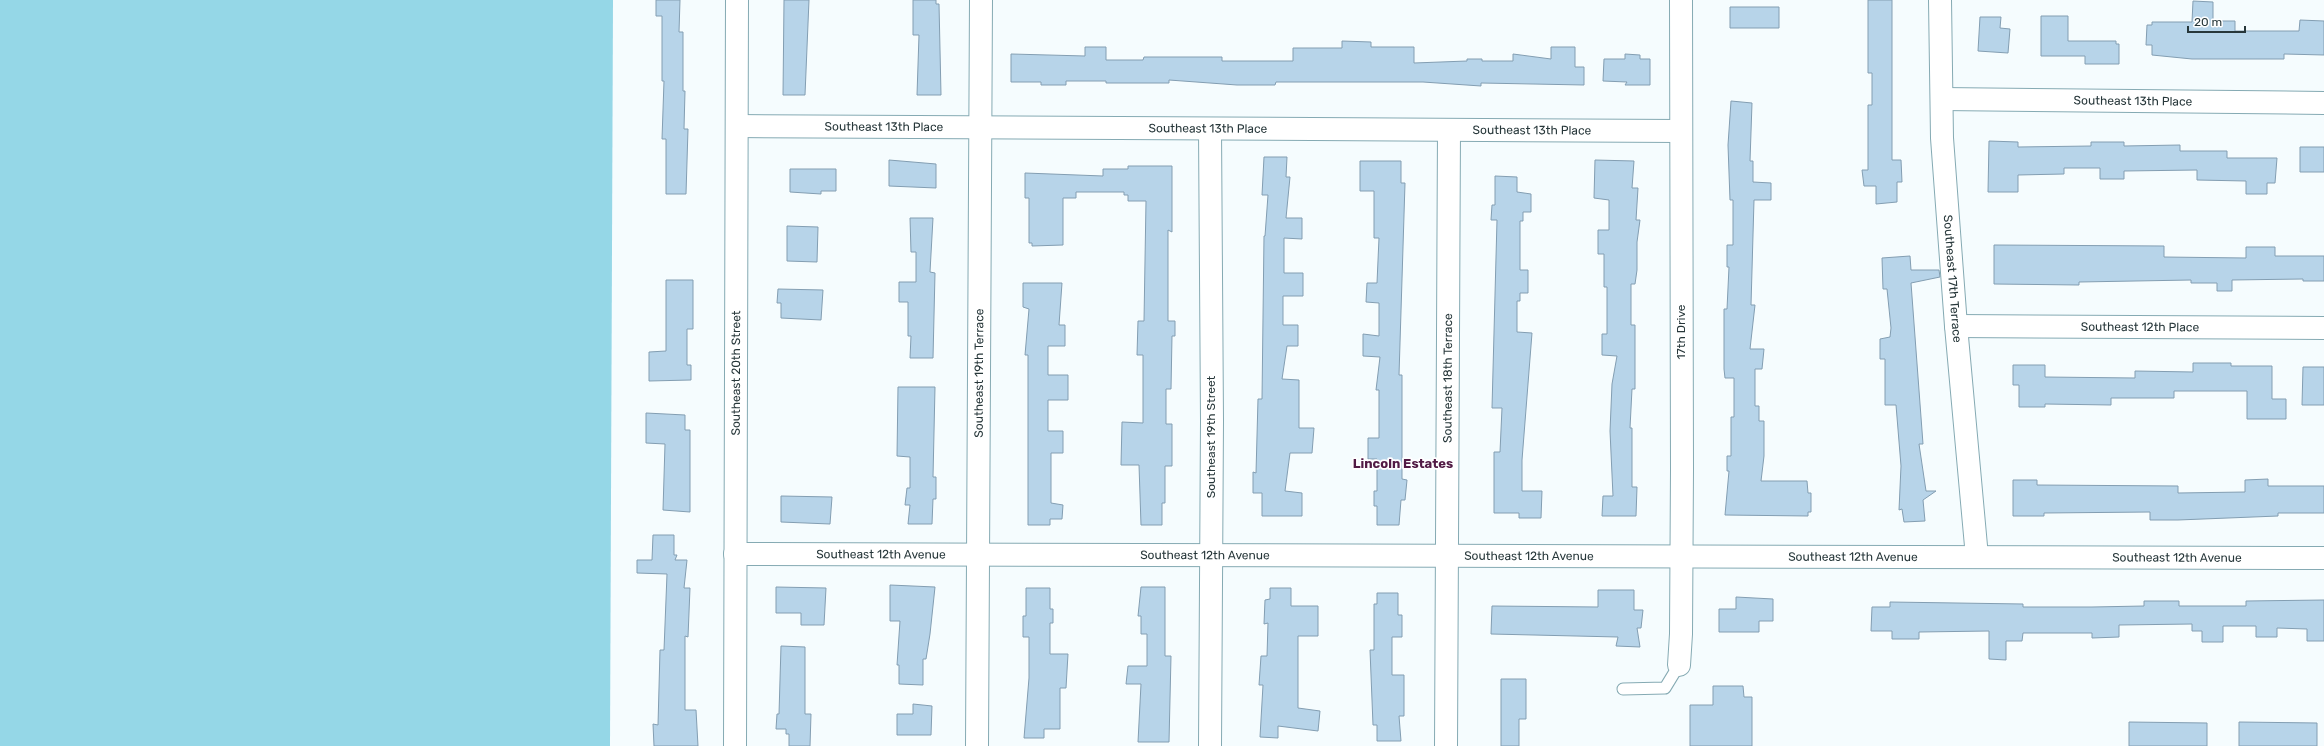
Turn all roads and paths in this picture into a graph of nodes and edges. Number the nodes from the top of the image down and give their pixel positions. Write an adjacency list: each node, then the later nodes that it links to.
1 (736, 0): 7 (street, Southeast 20th Street)
2 (981, 0): 8 (street, Southeast 19th Terrace)
3 (1681, 0): 11 (street, 17th Drive)
4 (1940, 0): 5 (street, Southeast 17th Terrace)
5 (1942, 99): 6 (street, Southeast 13th Place); 12 (street, Southeast 17th Terrace)
6 (2324, 103)
7 (736, 126): 8 (street, Southeast 13th Place); 14 (street, Southeast 20th Street)
8 (981, 128): 9 (street, Southeast 13th Place); 15 (street, Southeast 19th Terrace)
9 (1210, 129): 10 (street, Southeast 13th Place); 16 (street, Southeast 19th Street)
10 (1449, 130): 11 (street, Southeast 13th Place); 17 (street, Southeast 18th Terrace)
11 (1680, 131): 18 (street, 17th Drive)
12 (1956, 326): 13 (street, Southeast 12th Place); 19 (street, Southeast 17th Terrace)
13 (2324, 328)
14 (735, 554): 15 (street, Southeast 12th Avenue); 23 (street, Southeast 20th Street)
15 (978, 554): 16 (street, Southeast 12th Avenue); 24 (street, Southeast 19th Terrace)
16 (1211, 555): 17 (street, Southeast 12th Avenue); 25 (street, Southeast 19th Street)
17 (1448, 556): 18 (street, Southeast 12th Avenue); 26 (street, Southeast 18th Terrace)
18 (1682, 556): 19 (street, Southeast 12th Avenue); 21 (street, 17th Drive)
19 (1977, 557): 20 (street, Southeast 12th Avenue)
20 (2324, 558)
21 (1678, 665): 22 (lane)
22 (1623, 689)
23 (735, 746)
24 (977, 746)
25 (1210, 746)
26 (1446, 746)

